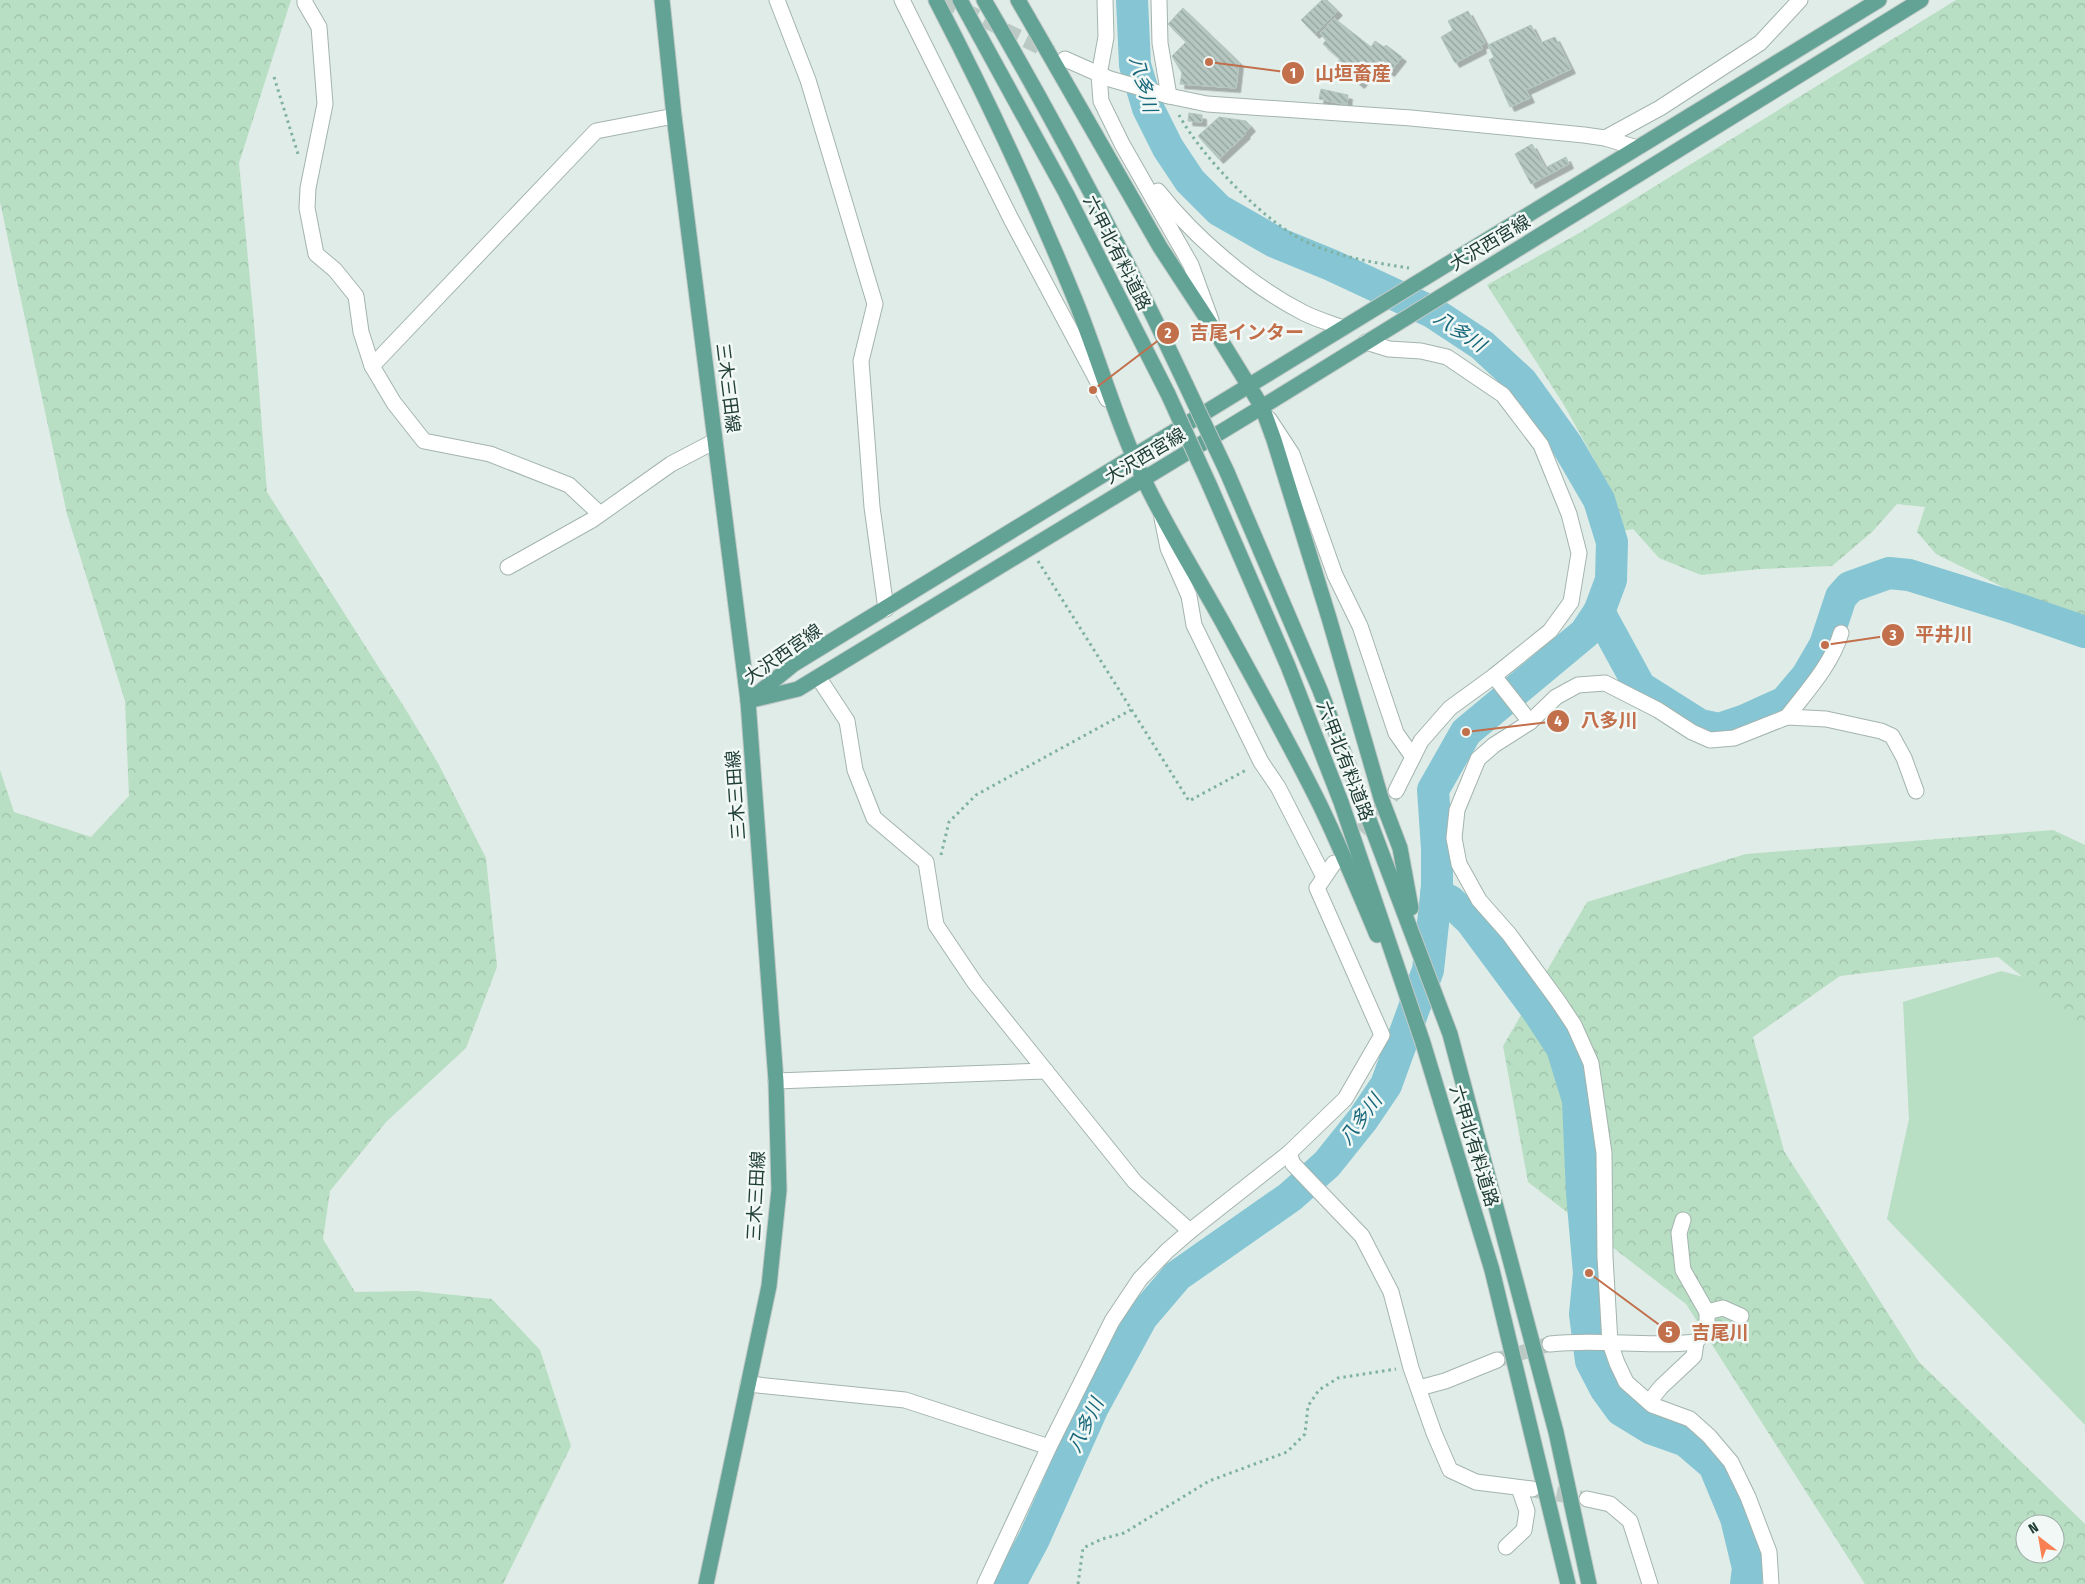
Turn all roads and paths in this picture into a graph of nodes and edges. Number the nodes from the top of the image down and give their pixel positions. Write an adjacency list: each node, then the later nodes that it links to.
1 (305, 0): 27 (street)
2 (662, 0): 18 (main road, 三木三田線)
3 (777, 0): 38 (street)
4 (902, 0): 30 (street)
5 (936, 0): 30 (main road)
6 (960, 0): 54 (main road, 六甲北有料道路, bridge)
7 (984, 0): 53 (main road, 六甲北有料道路, bridge)
8 (1018, 0): 25 (main road)
9 (1105, 0): 16 (street)
10 (1159, 0): 17 (street)
11 (1800, 0): 19 (street)
12 (1879, 0): 20 (main road, 大沢西宮線)
13 (1921, 0): 26 (main road, 大沢西宮線)
14 (1065, 59): 16 (street)
15 (274, 77): 22 (path)
16 (1105, 77): 17 (street); 21 (street)
17 (1172, 96): 19 (street); 23 (path)
18 (674, 116): 27 (street); 31 (main road, 三木三田線)
19 (1605, 138): 20 (street)
20 (1637, 148): 23 (main road, 大沢西宮線)
21 (1128, 152): 24 (street); 25 (street)
22 (300, 160)
23 (1434, 272): 24 (main road, 大沢西宮線)
24 (1348, 325): 28 (main road, 大沢西宮線)
25 (1215, 331): 28 (main road)
26 (1366, 342): 29 (main road, 大沢西宮線); 41 (street)
27 (372, 366): 34 (street)
28 (1249, 386): 29 (main road); 32 (main road, 大沢西宮線)
29 (1262, 407): 33 (main road, 大沢西宮線); 46 (street); 53 (main road)
30 (1120, 422): 32 (main road)
31 (716, 441): 34 (street); 42 (main road, 三木三田線)
32 (1134, 456): 33 (main road); 38 (main road, 大沢西宮線)
33 (1143, 479): 35 (main road); 36 (main road, 大沢西宮線)
34 (600, 514): 37 (street)
35 (1162, 516): 47 (street); 54 (main road)
36 (1029, 548): 40 (main road, 大沢西宮線); 43 (path)
37 (508, 567)
38 (886, 609): 42 (main road, 大沢西宮線)
39 (1841, 633): 44 (street)
40 (818, 677): 42 (main road, 大沢西宮線); 50 (street)
41 (1496, 678): 45 (street); 46 (street)
42 (748, 701): 56 (main road, 三木三田線)
43 (1131, 710): 47 (path); 50 (path)
44 (1787, 717): 45 (street); 49 (street)
45 (1528, 720): 62 (street)
46 (1413, 757): 48 (street)
47 (1261, 762): 52 (street)
48 (1396, 791)
49 (1916, 791)
50 (926, 862): 55 (street)
51 (1334, 863): 52 (street)
52 (1324, 877): 57 (street)
53 (1418, 948): 77 (main road, 六甲北有料道路)
54 (1422, 1042): 76 (main road, 六甲北有料道路)
55 (1046, 1071): 56 (street); 59 (street)
56 (776, 1081): 67 (main road, 三木三田線)
57 (1291, 1158): 59 (street); 66 (street)
58 (1682, 1220): 60 (street)
59 (1190, 1231): 70 (street)
60 (1707, 1312): 61 (street); 63 (street)
61 (1741, 1316)
62 (1606, 1342): 63 (street); 64 (street); 69 (street)
63 (1696, 1342): 69 (street)
64 (1550, 1344)
65 (1498, 1360): 68 (street)
66 (1412, 1368): 68 (street); 75 (path)
67 (748, 1384): 70 (street); 73 (main road, 三木三田線)
68 (1419, 1388): 72 (street)
69 (1649, 1402): 79 (street)
70 (1049, 1446): 74 (street)
71 (1587, 1499): 78 (street)
72 (1506, 1547)
73 (706, 1584)
74 (985, 1584)
75 (1078, 1584)
76 (1568, 1584)
77 (1589, 1584)
78 (1650, 1584)
79 (1771, 1584)

